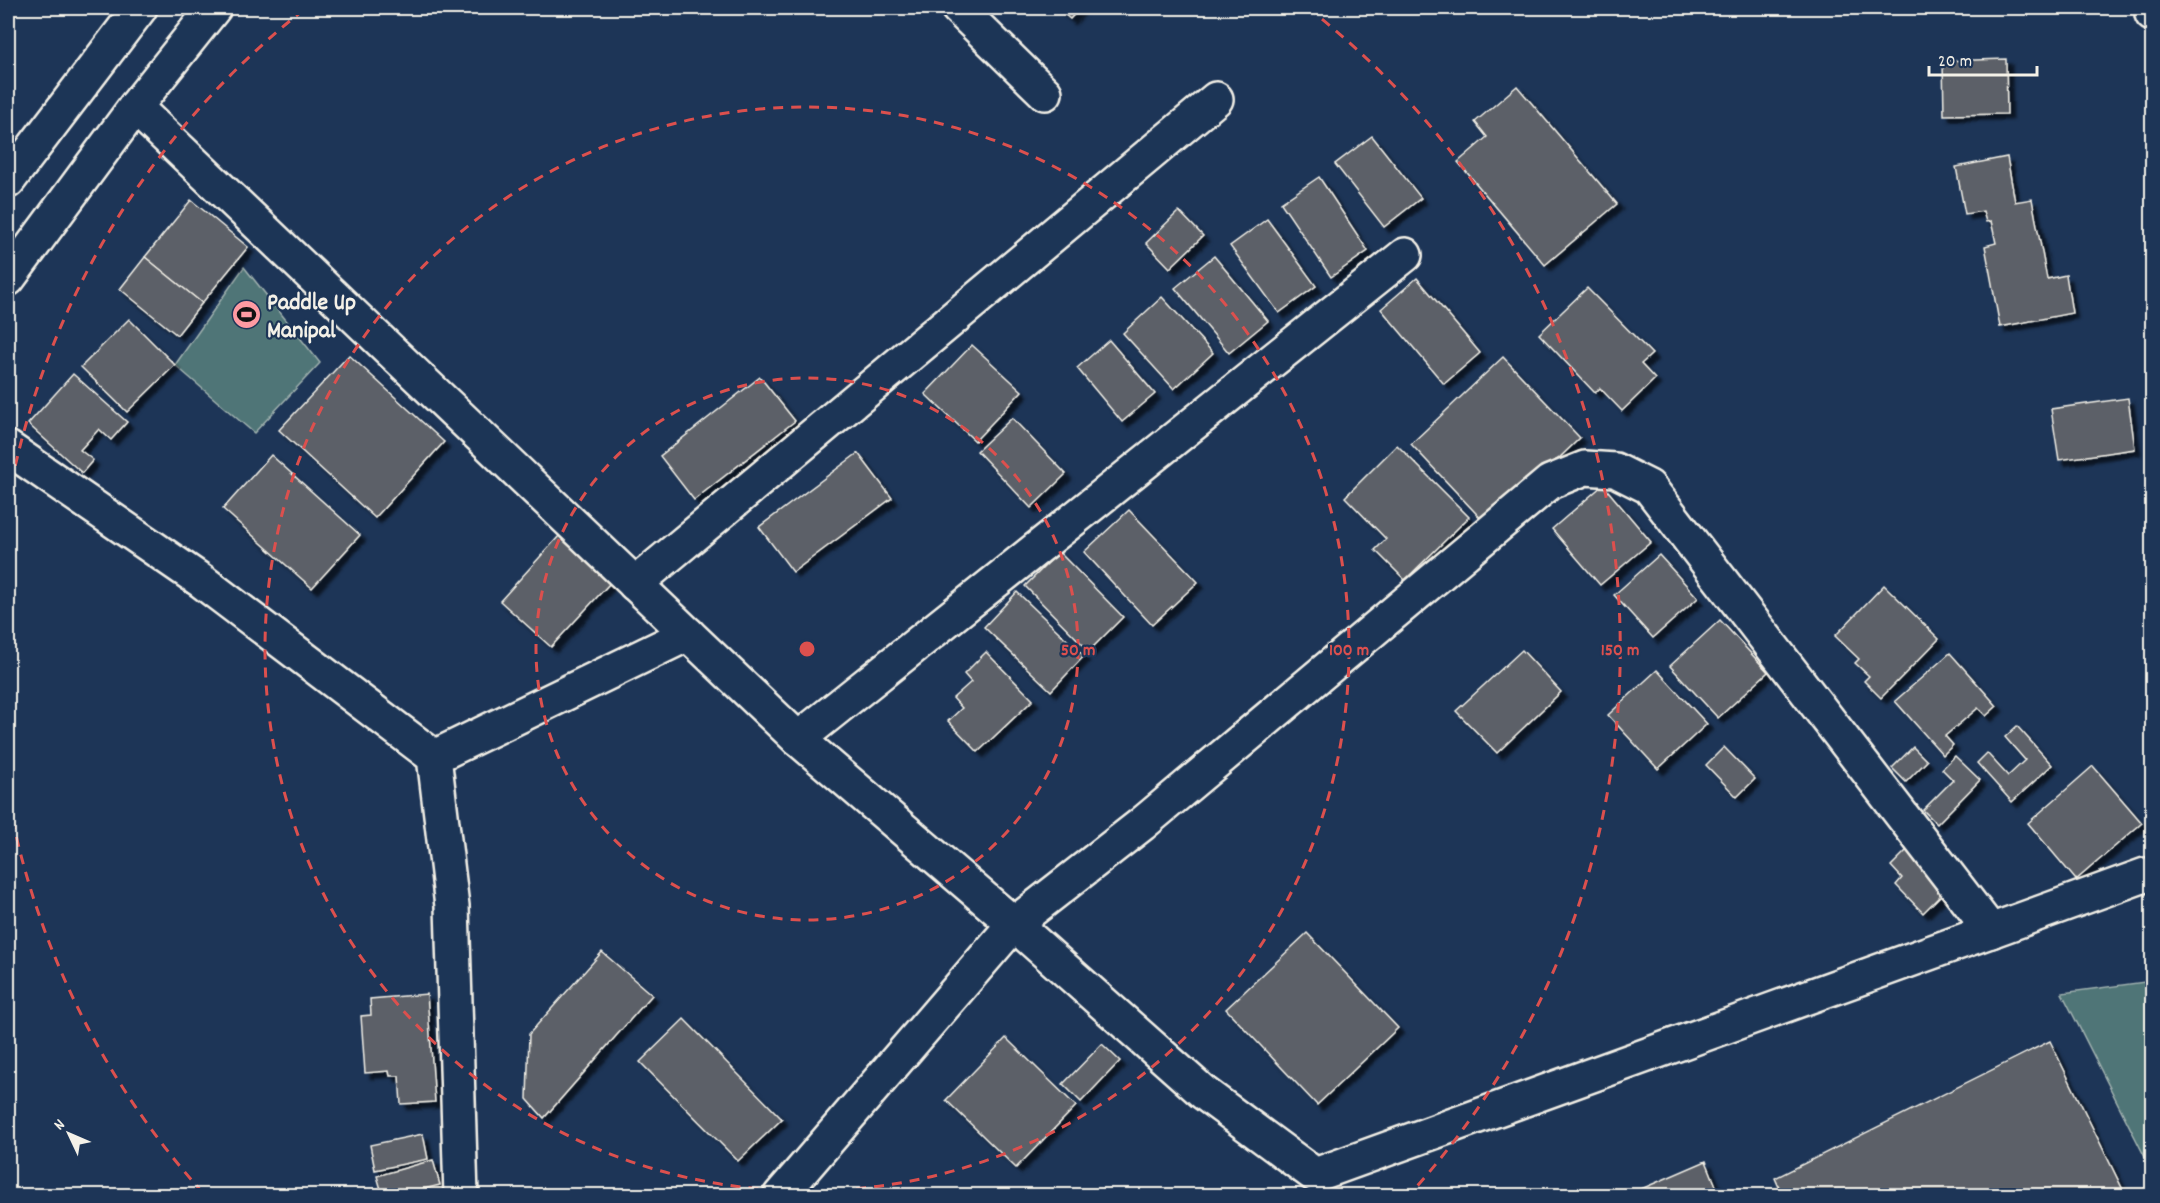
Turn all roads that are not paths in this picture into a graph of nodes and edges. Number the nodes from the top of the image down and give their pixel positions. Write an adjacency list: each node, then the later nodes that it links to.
1 (140, 8): 9 (main road)
2 (214, 8): 8 (main road)
3 (958, 8): 6 (main road)
4 (2152, 8): 5 (main road)
5 (2152, 14)
6 (1045, 93)
7 (1216, 99): 13 (main road)
8 (135, 107): 11 (main road); 13 (main road)
9 (8, 181)
10 (1405, 255): 15 (main road)
11 (8, 279)
12 (8, 448): 16 (main road)
13 (636, 584): 14 (main road)
14 (688, 634): 15 (main road); 16 (main road)
15 (798, 739): 18 (main road)
16 (434, 757): 21 (main road)
17 (2152, 875): 19 (main road)
18 (1014, 924): 19 (main road); 20 (main road); 22 (main road)
19 (1991, 931): 20 (main road)
20 (1314, 1185)
21 (461, 1196)
22 (780, 1196)

